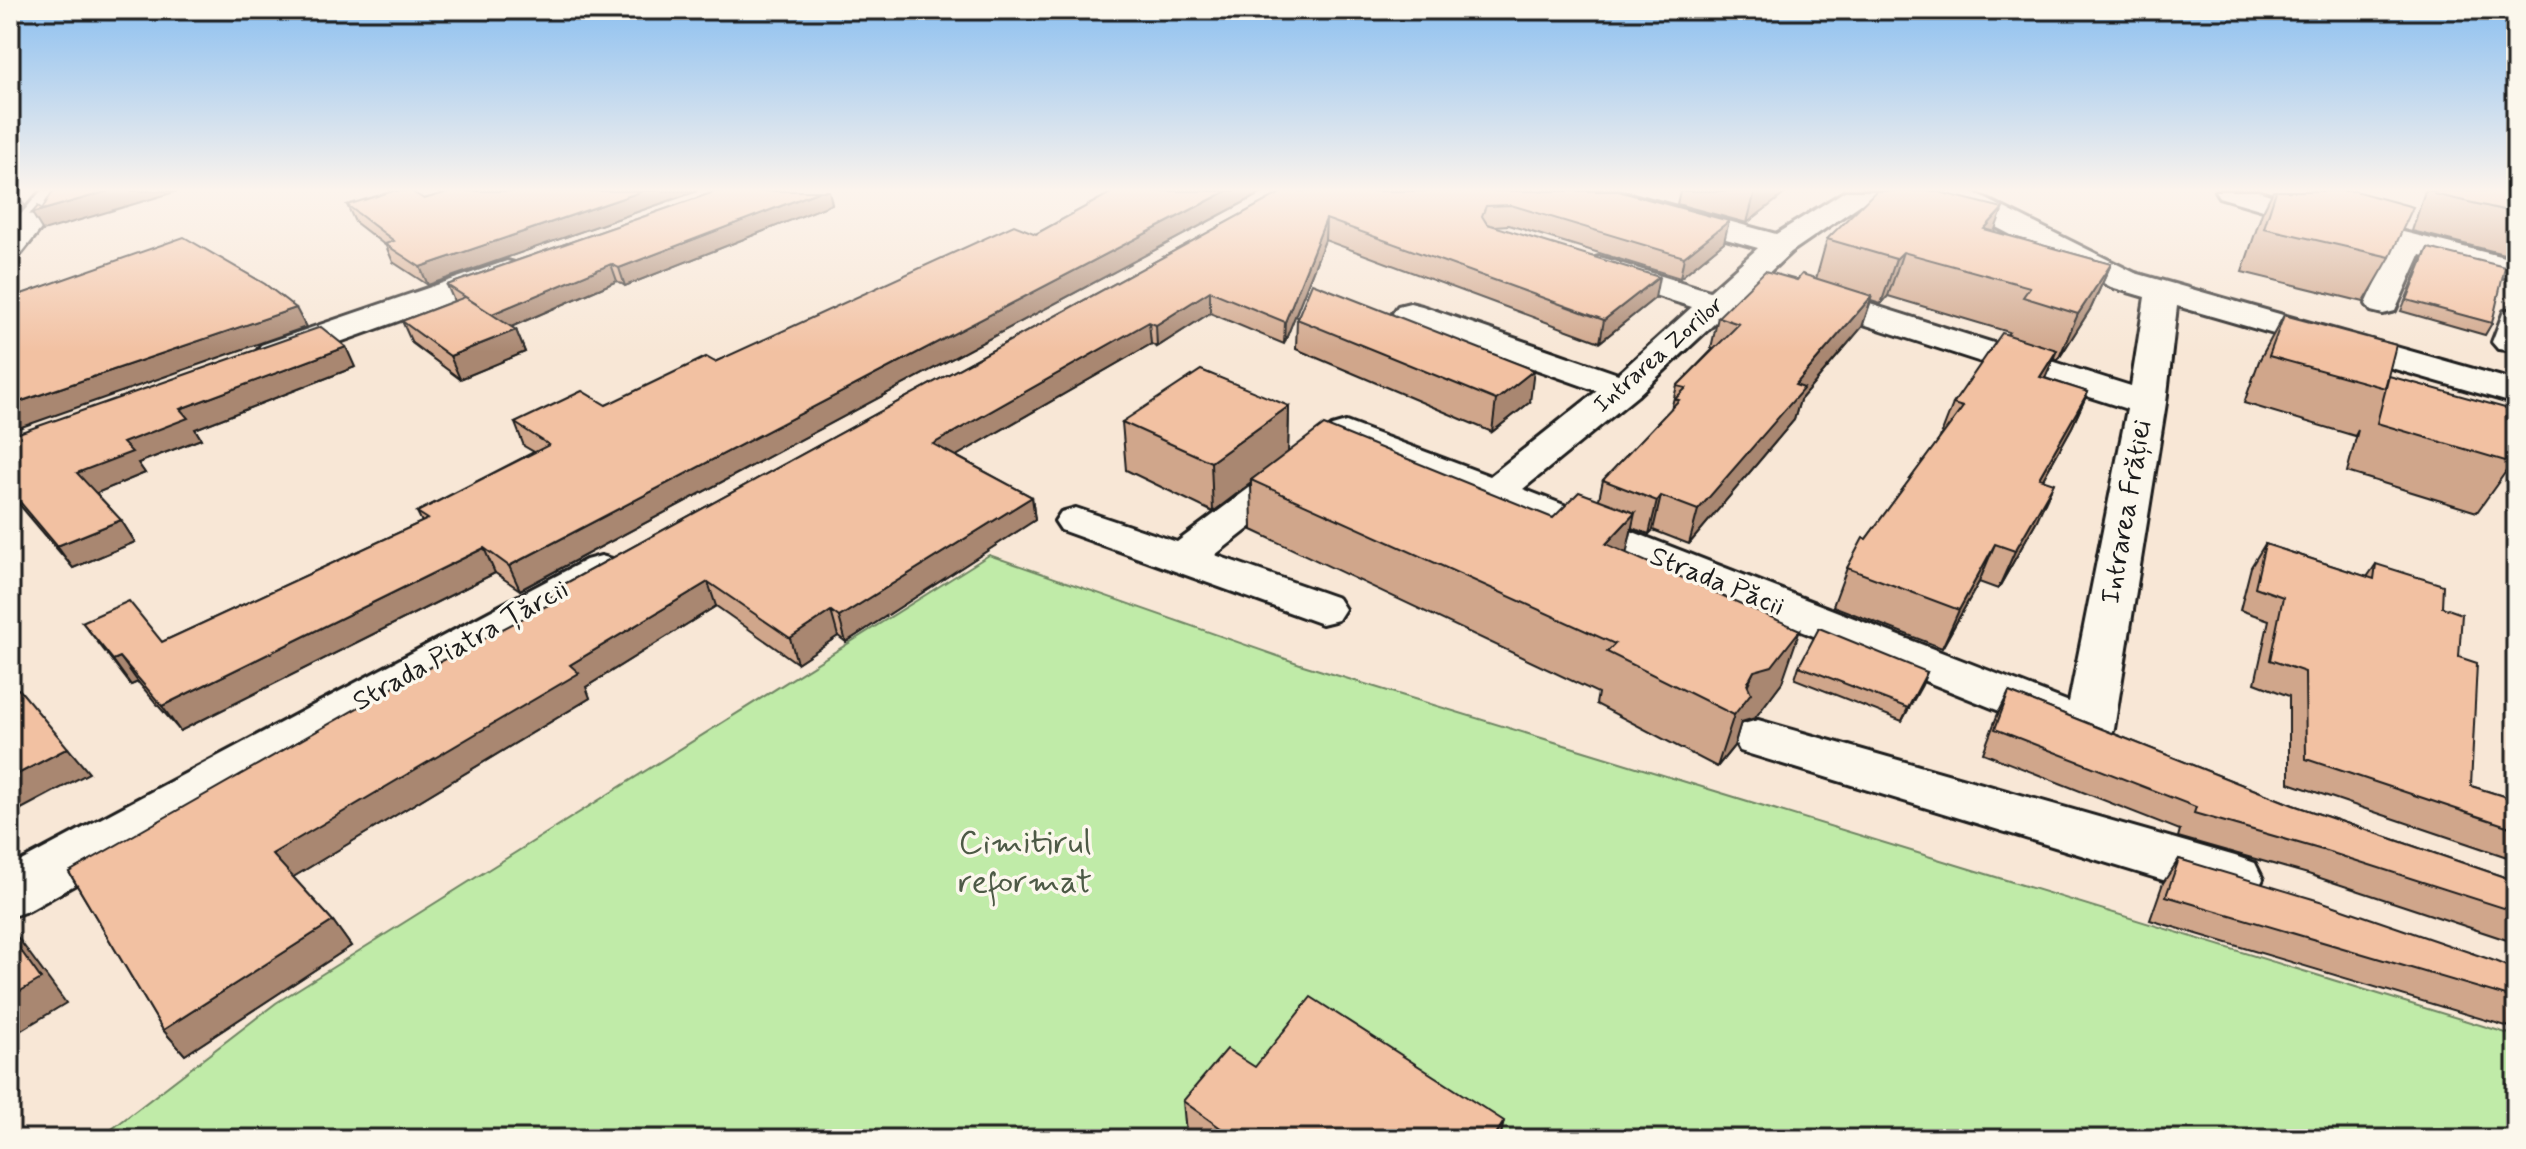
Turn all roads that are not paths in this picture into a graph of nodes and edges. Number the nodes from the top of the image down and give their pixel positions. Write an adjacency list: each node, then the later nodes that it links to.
1 (2409, 244): 11 (street)
2 (1780, 245): 8 (street, Intrarea Zorilor)
3 (2053, 245): 9 (street)
4 (2412, 245): 7 (street)
5 (1570, 258): 10 (street)
6 (536, 260): 13 (street)
7 (2516, 270)
8 (1747, 276): 10 (street, Intrarea Zorilor); 16 (street)
9 (2162, 294): 15 (street); 16 (street, Intrarea Frăției)
10 (1716, 304): 14 (street, Intrarea Zorilor)
11 (2383, 304)
12 (1410, 313): 14 (street)
13 (251, 362)
14 (1624, 388): 17 (street, Intrarea Zorilor)
15 (2516, 393)
16 (2147, 403): 23 (street, Intrarea Frăției)
17 (1493, 494): 20 (street, Strada Păcii); 23 (street, Strada Păcii)
18 (1076, 521): 20 (street)
19 (637, 550): 25 (street, Strada Piatra Țărcii)
20 (1182, 559): 21 (street)
21 (1322, 609)
22 (1758, 738): 24 (street)
23 (2111, 738)
24 (2276, 891)
25 (10, 894)

